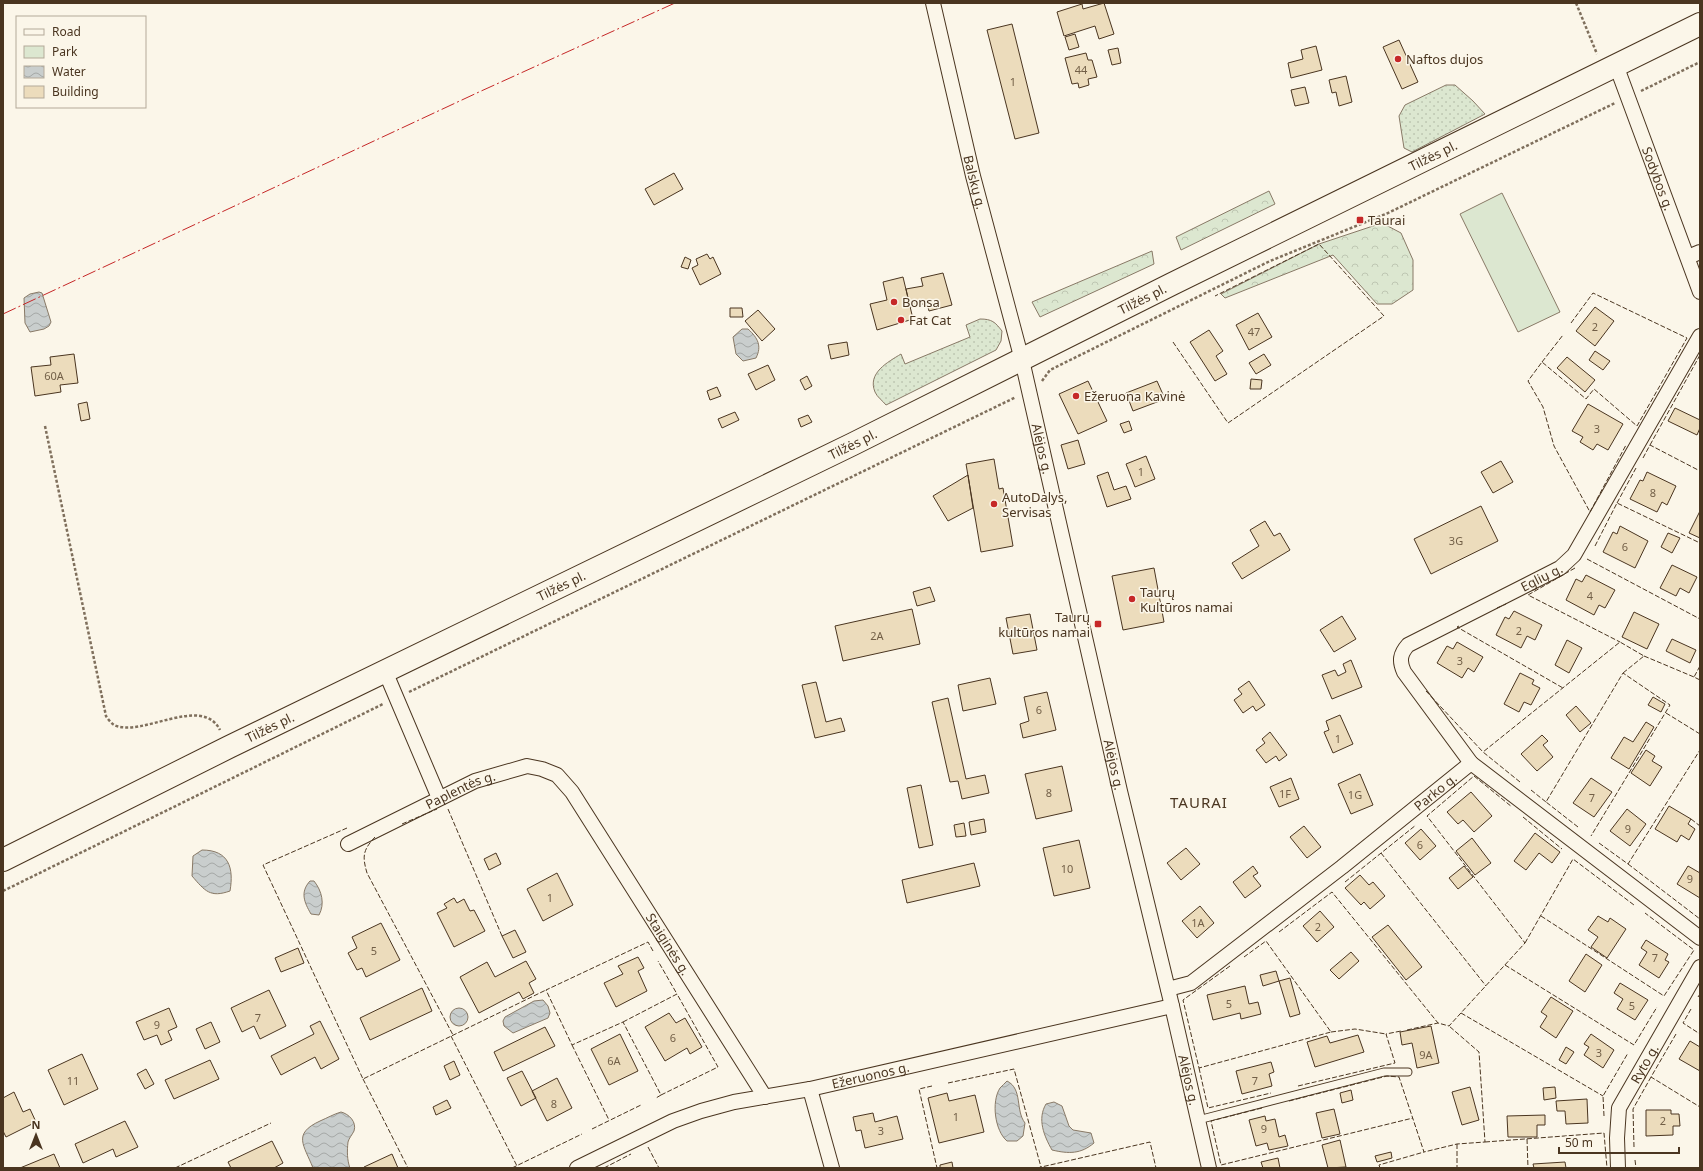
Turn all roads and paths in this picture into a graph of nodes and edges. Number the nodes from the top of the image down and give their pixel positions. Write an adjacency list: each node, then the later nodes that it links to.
1 (933, 3): 10 (street, Balskų g.)
2 (1576, 3): 5 (path)
3 (1700, 24): 5 (highway, Tilžės pl.)
4 (1700, 62): 6 (path)
5 (1610, 68): 6 (street, Sodybos g.); 10 (highway, Tilžės pl.)
6 (1628, 97): 7 (street, Sodybos g.); 11 (path)
7 (1694, 255): 8 (street, Sodybos g.)
8 (1700, 292)
9 (1700, 336): 16 (street, Eglių g.)
10 (1022, 360): 11 (street, Alėjos g.); 13 (highway, Tilžės pl.)
11 (1029, 393): 14 (path); 24 (street, Alėjos g.)
12 (45, 426): 15 (path)
13 (385, 671): 14 (street); 15 (highway, Tilžės pl.)
14 (396, 698): 18 (street); 21 (path)
15 (229, 747): 20 (highway, Tilžės pl.)
16 (1471, 764): 22 (street); 24 (street, Parko g.)
17 (572, 792): 18 (street, Paplentės g.); 28 (street, Staiginės g.)
18 (439, 798): 19 (street, Paplentės g.)
19 (348, 844)
20 (3, 860)
21 (3, 891)
22 (1700, 938)
23 (1700, 967): 33 (street, Ryto g.)
24 (1168, 989): 25 (street, Alėjos g.)
25 (1172, 1006): 27 (street, Ežeruonos g.); 29 (street, Alėjos g.)
26 (1408, 1072): 29 (lane)
27 (810, 1089): 28 (street, Ežeruonos g.); 31 (street)
28 (765, 1097): 30 (street, Ežeruonos g.)
29 (1198, 1120): 32 (street, Alėjos g.)
30 (577, 1168)
31 (832, 1168)
32 (1209, 1168)
33 (1618, 1168)

